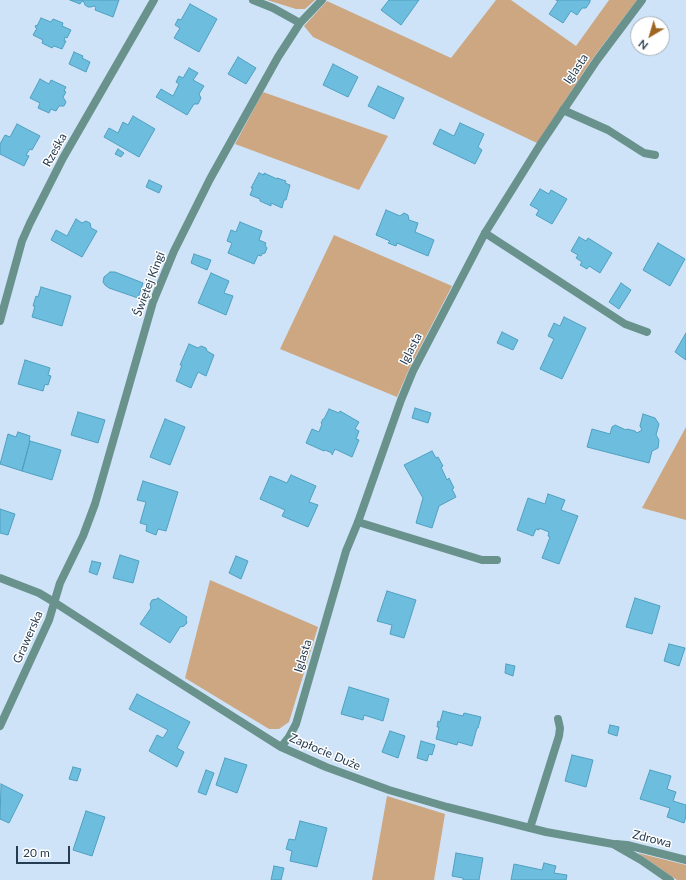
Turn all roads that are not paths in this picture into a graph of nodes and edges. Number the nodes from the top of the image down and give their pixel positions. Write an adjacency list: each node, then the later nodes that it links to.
1 (154, 0): 9 (street, Rześka)
2 (253, 0): 5 (street)
3 (322, 0): 5 (street, Świętej Kingi)
4 (642, 0): 6 (street, Iglasta)
5 (300, 23): 14 (street, Świętej Kingi)
6 (563, 110): 7 (street); 8 (street, Iglasta)
7 (655, 154)
8 (485, 233): 10 (street); 11 (street, Iglasta)
9 (0, 321)
10 (646, 332)
11 (358, 522): 12 (street); 17 (street, Iglasta)
12 (497, 560)
13 (0, 578): 14 (street, Zapłocie Duże)
14 (54, 602): 16 (street, Grawerska); 17 (street, Zapłocie Duże)
15 (558, 719): 18 (street)
16 (0, 726)
17 (281, 747): 18 (street, Zapłocie Duże)
18 (530, 828): 19 (street, Zapłocie Duże)
19 (613, 844): 20 (street, Zdrowa); 21 (street, Zapłocie Duże)
20 (686, 860)
21 (670, 880)

